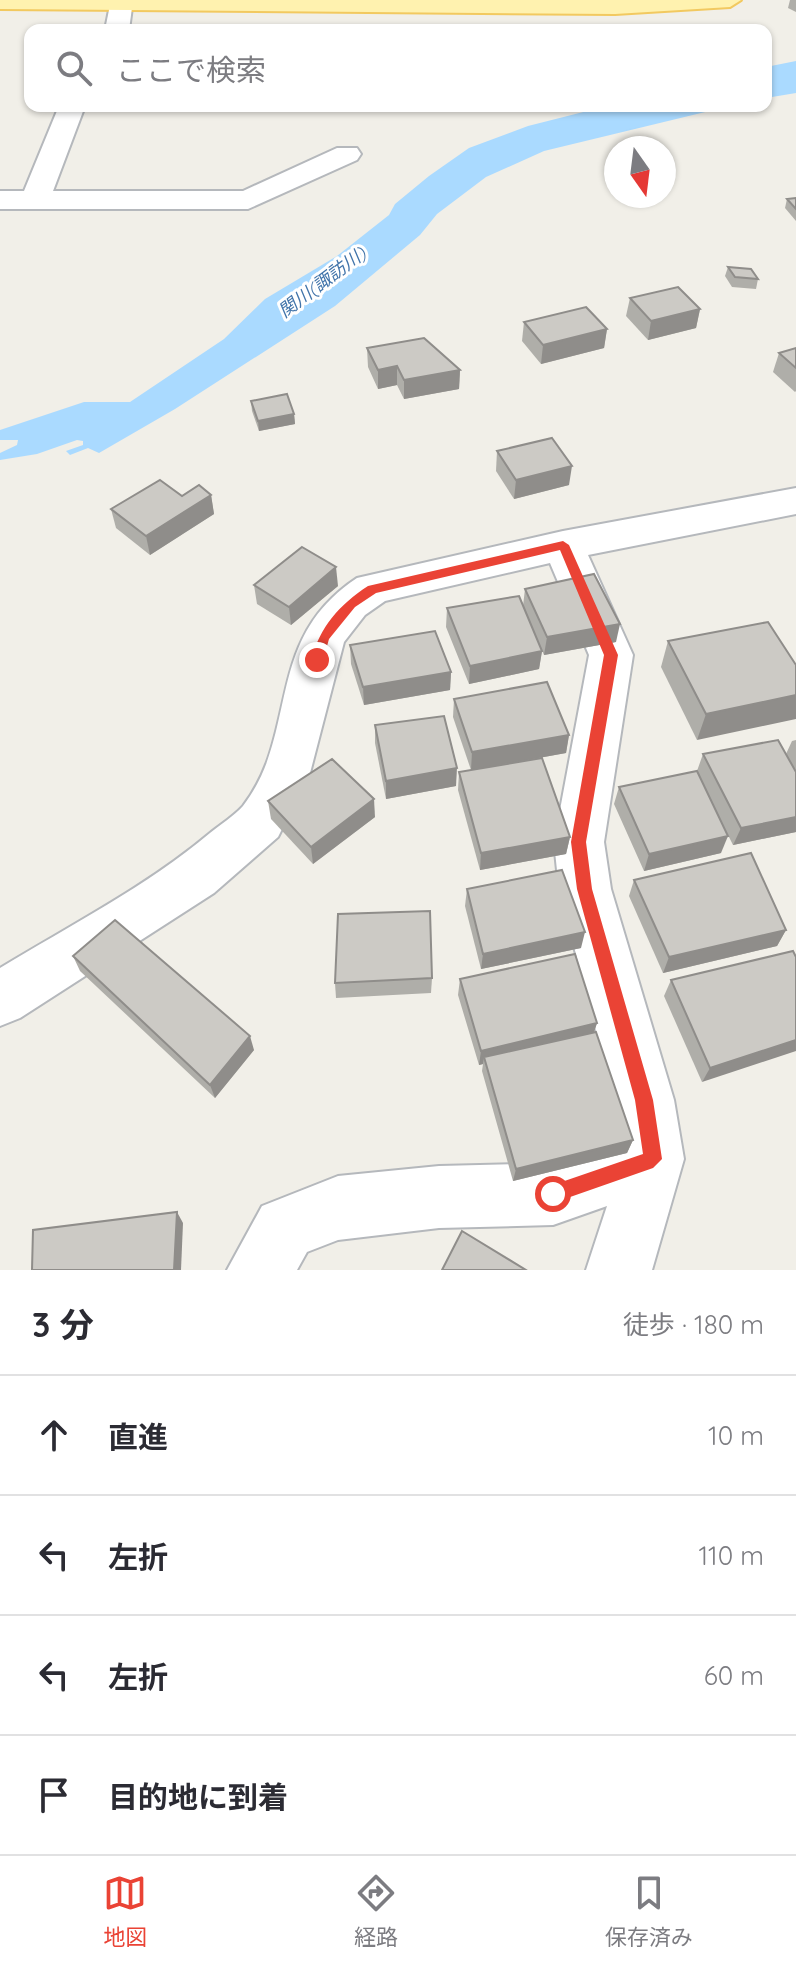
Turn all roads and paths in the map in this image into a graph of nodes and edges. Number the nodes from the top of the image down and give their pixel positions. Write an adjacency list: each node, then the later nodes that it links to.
1 (730, 0): 2 (main road)
2 (122, 1): 3 (main road); 4 (street)
3 (0, 2)
4 (118, 24)
5 (70, 112): 8 (street)
6 (347, 154): 8 (street)
7 (0, 200): 8 (street)
8 (35, 200)
9 (796, 501): 10 (street)
10 (563, 545): 11 (street); 12 (street)
11 (0, 999)
12 (653, 1159): 13 (street); 14 (street)
13 (260, 1270)
14 (619, 1270)

